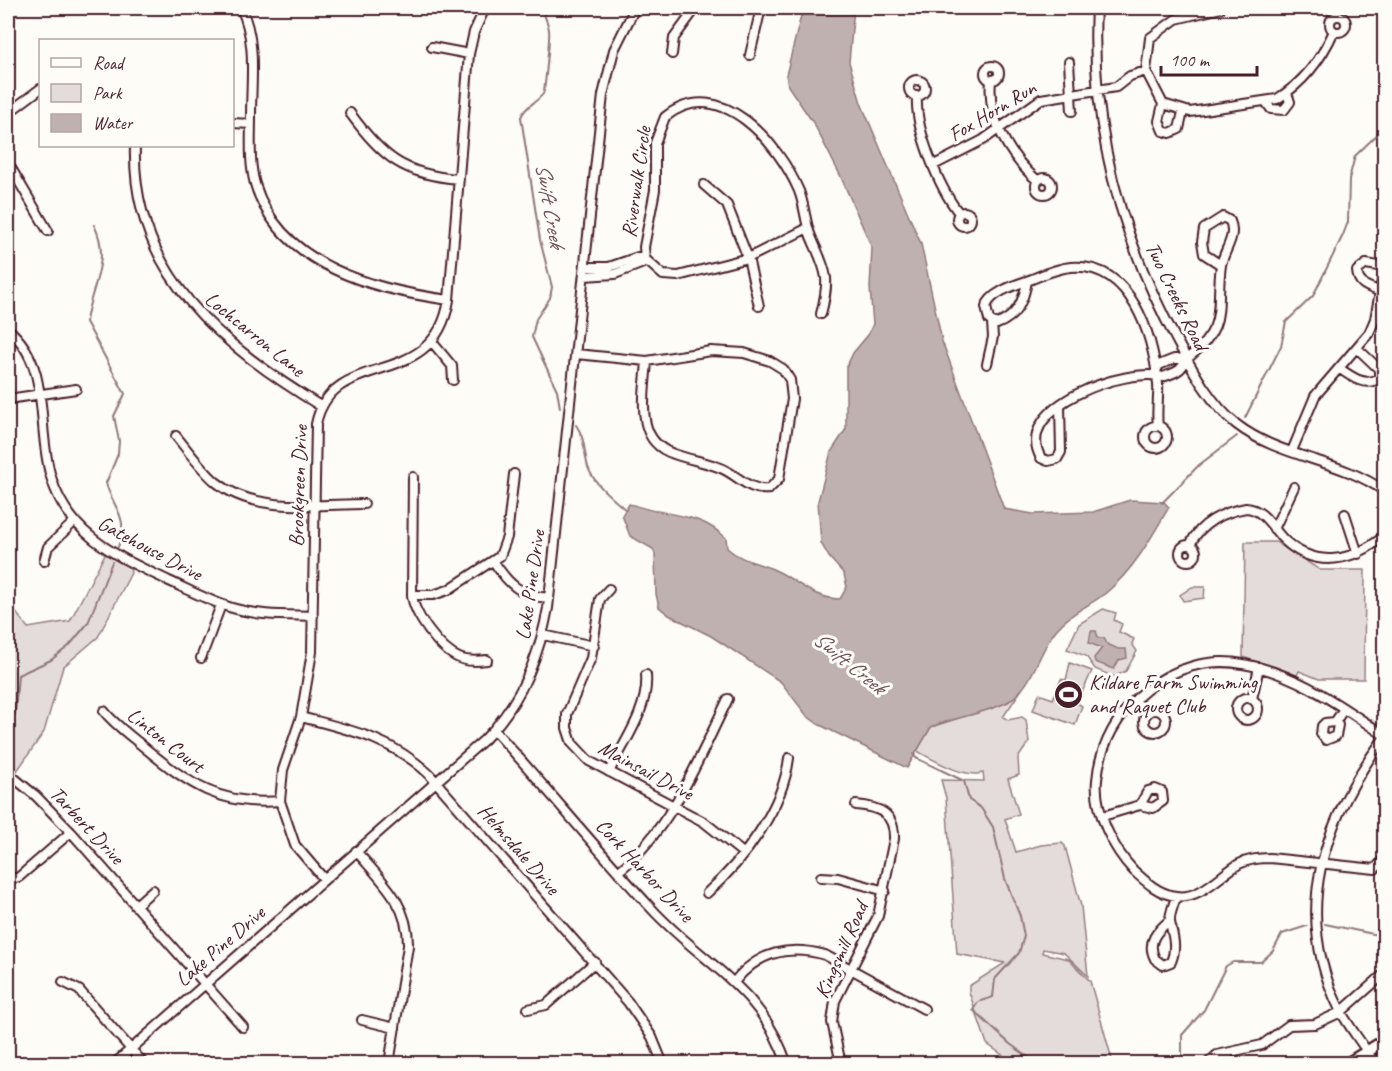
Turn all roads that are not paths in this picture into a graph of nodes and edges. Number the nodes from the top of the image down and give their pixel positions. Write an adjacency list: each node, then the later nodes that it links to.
1 (241, 8): 28 (street)
2 (485, 8): 10 (street)
3 (635, 8): 42 (street, Lake Pine Drive)
4 (696, 8): 11 (street)
5 (760, 8): 12 (street)
6 (1096, 8): 17 (street, Two Creeks Road)
7 (1221, 8): 14 (street)
8 (1334, 31): 19 (street)
9 (432, 47): 10 (street)
10 (469, 54): 33 (street)
11 (672, 54)
12 (750, 55)
13 (1069, 62): 18 (street, Fox Horn Run)
14 (1146, 71): 17 (street, Fox Horn Run); 22 (street)
15 (991, 81): 29 (street)
16 (39, 90): 25 (street)
17 (1097, 90): 18 (street, Fox Horn Run); 55 (street, Two Creeks Road)
18 (1070, 93): 23 (street, Fox Horn Run); 29 (street, Fox Horn Run)
19 (1287, 93): 21 (street); 21 (street)
20 (917, 97): 32 (street)
21 (1266, 102): 24 (street)
22 (1163, 104): 24 (street); 24 (street)
23 (1072, 111)
24 (1183, 112)
25 (8, 113)
26 (351, 113): 33 (street)
27 (234, 123): 28 (street)
28 (251, 124): 47 (street)
29 (1000, 130): 32 (street, Fox Horn Run); 34 (street)
30 (135, 147): 65 (street, Lochcarron Lane)
31 (8, 164): 38 (street)
32 (934, 165): 36 (street)
33 (459, 179): 47 (street)
34 (1038, 181)
35 (704, 186): 40 (street)
36 (959, 213)
37 (808, 228): 39 (street, Riverwalk Circle); 40 (street, Riverwalk Circle); 49 (street, Riverwalk Circle)
38 (48, 231)
39 (645, 258): 40 (street, Riverwalk Circle); 42 (street, Riverwalk Circle); 44 (street, Riverwalk Circle)
40 (748, 258): 48 (street)
41 (1221, 265): 41 (street); 55 (street)
42 (585, 267): 44 (street, Lake Pine Drive)
43 (1384, 269): 46 (street); 46 (street)
44 (584, 276): 54 (street, Lake Pine Drive)
45 (1027, 281): 50 (street); 50 (street); 59 (street)
46 (1379, 291): 53 (street)
47 (449, 300): 52 (street)
48 (759, 306)
49 (821, 314)
50 (992, 323): 57 (street)
51 (8, 329): 62 (street, Gatehouse Drive)
52 (433, 343): 60 (street); 65 (street, Brookgreen Drive)
53 (1358, 349): 58 (street); 58 (street)
54 (576, 354): 56 (street); 85 (street, Lake Pine Drive)
55 (1186, 359): 59 (street); 59 (street); 68 (street, Two Creeks Road)
56 (647, 361): 56 (street)
57 (987, 364)
58 (1339, 368): 68 (street)
59 (1155, 374): 64 (street); 66 (street)
60 (453, 380)
61 (76, 388): 62 (street)
62 (39, 393): 63 (street); 76 (street, Gatehouse Drive)
63 (8, 399)
64 (1060, 405): 64 (street)
65 (322, 406): 73 (street, Brookgreen Drive)
66 (1158, 426)
67 (176, 436): 73 (street)
68 (1292, 450): 72 (street, Two Creeks Road)
69 (514, 474): 82 (street)
70 (413, 477): 84 (street)
71 (1294, 487): 77 (street)
72 (1384, 491)
73 (314, 504): 74 (street); 87 (street, Brookgreen Drive)
74 (364, 504)
75 (1345, 514): 80 (street)
76 (74, 522): 81 (street); 86 (street, Gatehouse Drive)
77 (1275, 529): 79 (street); 80 (street)
78 (1384, 536): 80 (street)
79 (1191, 545)
80 (1358, 554)
81 (44, 561)
82 (494, 562): 84 (street); 85 (street)
83 (609, 589): 89 (street, Mainsail Drive)
84 (412, 595): 91 (street)
85 (549, 598): 88 (street, Lake Pine Drive)
86 (221, 605): 87 (street, Gatehouse Drive); 90 (street)
87 (313, 616): 100 (street, Brookgreen Drive)
88 (543, 635): 89 (street); 102 (street, Lake Pine Drive)
89 (594, 646): 105 (street, Mainsail Drive)
90 (201, 658)
91 (487, 660)
92 (1259, 667): 95 (street); 96 (street); 97 (street)
93 (646, 675): 105 (street)
94 (728, 699): 109 (street)
95 (1252, 699)
96 (1135, 701): 99 (street); 112 (street)
97 (1344, 709): 101 (street); 103 (street)
98 (104, 711): 108 (street, Linton Court)
99 (1148, 713)
100 (301, 717): 107 (street, Helmsdale Drive); 108 (street, Brookgreen Drive)
101 (1335, 722)
102 (494, 730): 107 (street, Lake Pine Drive); 118 (street, Cork Harbor Drive)
103 (1384, 736): 117 (street)
104 (789, 758): 115 (street)
105 (609, 772): 109 (street, Mainsail Drive)
106 (8, 773): 113 (street, Tarbert Drive)
107 (436, 781): 114 (street, Lake Pine Drive); 128 (street, Helmsdale Drive)
108 (280, 801): 120 (street, Brookgreen Drive)
109 (676, 805): 115 (street, Mainsail Drive); 118 (street)
110 (856, 805): 123 (street, Kingsmill Road)
111 (1140, 805): 112 (street)
112 (1103, 816): 125 (street)
113 (71, 832): 121 (street); 126 (street, Tarbert Drive)
114 (356, 851): 120 (street, Lake Pine Drive); 139 (street)
115 (743, 853): 124 (street)
116 (1384, 859): 117 (street)
117 (1320, 863): 125 (street); 136 (street)
118 (619, 871): 131 (street, Cork Harbor Drive)
119 (821, 878): 123 (street)
120 (324, 879): 133 (street, Lake Pine Drive)
121 (8, 880)
122 (153, 890): 126 (street)
123 (885, 891): 129 (street, Kingsmill Road)
124 (707, 893)
125 (1176, 897): 127 (street)
126 (135, 906): 133 (street, Tarbert Drive)
127 (1170, 920): 127 (street)
128 (595, 962): 134 (street); 148 (street, Helmsdale Drive)
129 (851, 969): 131 (street); 135 (street); 150 (street, Kingsmill Road)
130 (1384, 974): 136 (street)
131 (735, 981): 149 (street, Cork Harbor Drive)
132 (63, 982): 141 (street)
133 (204, 984): 138 (street, Tarbert Drive); 141 (street, Lake Pine Drive)
134 (528, 1009)
135 (924, 1009)
136 (1341, 1012): 142 (street); 144 (street)
137 (362, 1020): 139 (street)
138 (243, 1027)
139 (395, 1028): 147 (street)
140 (1384, 1041): 144 (main road)
141 (131, 1048): 145 (street, Lake Pine Drive); 146 (street)
142 (1228, 1054): 151 (street); 152 (street)
143 (1384, 1057): 144 (main road)
144 (1373, 1060): 153 (main road)
145 (114, 1064)
146 (144, 1064)
147 (389, 1064)
148 (663, 1064)
149 (787, 1064)
150 (840, 1064)
151 (1207, 1064)
152 (1226, 1064)
153 (1347, 1064)

